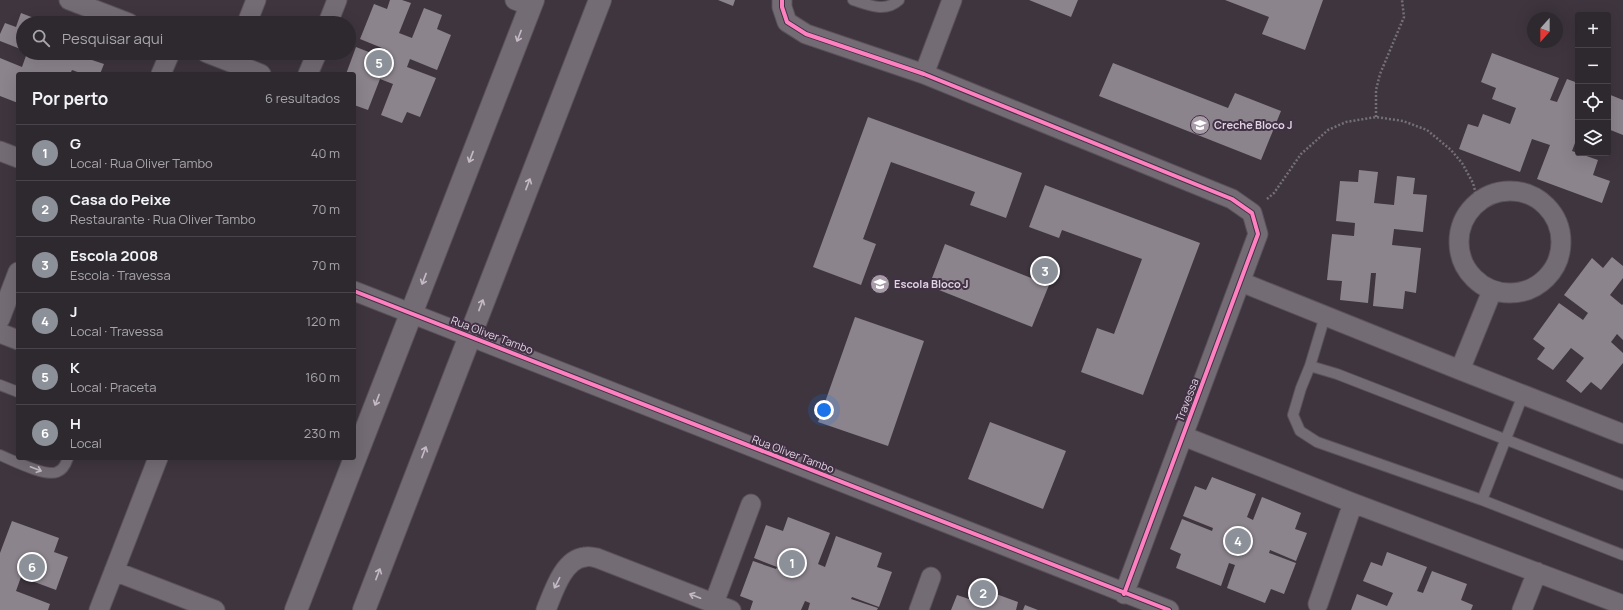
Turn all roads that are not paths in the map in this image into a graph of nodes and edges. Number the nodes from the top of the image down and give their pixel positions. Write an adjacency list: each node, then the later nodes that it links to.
1 (69, 0): 10 (street)
2 (256, 0): 11 (street)
3 (337, 0): 12 (street)
4 (600, 0): 30 (street, one-way to 4)
5 (782, 0): 19 (street)
6 (853, 0): 7 (lane)
7 (899, 0)
8 (952, 0): 19 (street)
9 (526, 2): 26 (street, one-way to 26)
10 (111, 16)
11 (250, 16)
12 (331, 16)
13 (167, 60): 16 (street)
14 (237, 60): 17 (street)
15 (314, 60): 18 (street)
16 (162, 72)
17 (258, 72)
18 (309, 72)
19 (924, 74): 23 (street, Travessa)
20 (0, 151): 21 (street)
21 (16, 157)
22 (16, 277): 28 (street)
23 (1241, 282): 27 (street); 38 (street, Travessa)
24 (1492, 290): 24 (street); 33 (street)
25 (356, 291): 26 (street, Rua Oliver Tambo)
26 (411, 313): 30 (street, Rua Oliver Tambo); 41 (street, one-way to 41)
27 (1325, 316): 32 (lane); 33 (street)
28 (0, 319)
29 (0, 333): 31 (street)
30 (469, 336): 53 (street, Rua Oliver Tambo); 60 (street, one-way to 30)
31 (16, 339)
32 (1310, 366): 39 (lane); 46 (lane)
33 (1460, 370): 36 (street)
34 (0, 386): 35 (lane)
35 (16, 391)
36 (1523, 395): 37 (street); 39 (lane)
37 (1623, 434)
38 (1183, 436): 47 (street); 53 (street, Travessa)
39 (1506, 439): 45 (lane); 46 (lane)
40 (0, 455): 42 (lane, one-way to 42)
41 (356, 455)
42 (67, 460)
43 (157, 460): 50 (street)
44 (354, 460): 59 (street, one-way to 59)
45 (1623, 485)
46 (1482, 500): 49 (lane)
47 (1353, 503): 51 (street); 54 (street)
48 (751, 504): 56 (street)
49 (1623, 556)
50 (114, 571): 57 (street); 58 (street)
51 (1537, 572): 55 (street); 64 (street)
52 (932, 577): 62 (street)
53 (1124, 594): 63 (street, Rua Oliver Tambo)
54 (1318, 604)
55 (1623, 605)
56 (723, 607): 61 (street, one-way to 61)
57 (99, 610)
58 (215, 610)
59 (296, 610)
60 (364, 610)
61 (546, 610)
62 (919, 610)
63 (1169, 610)
64 (1522, 610)

